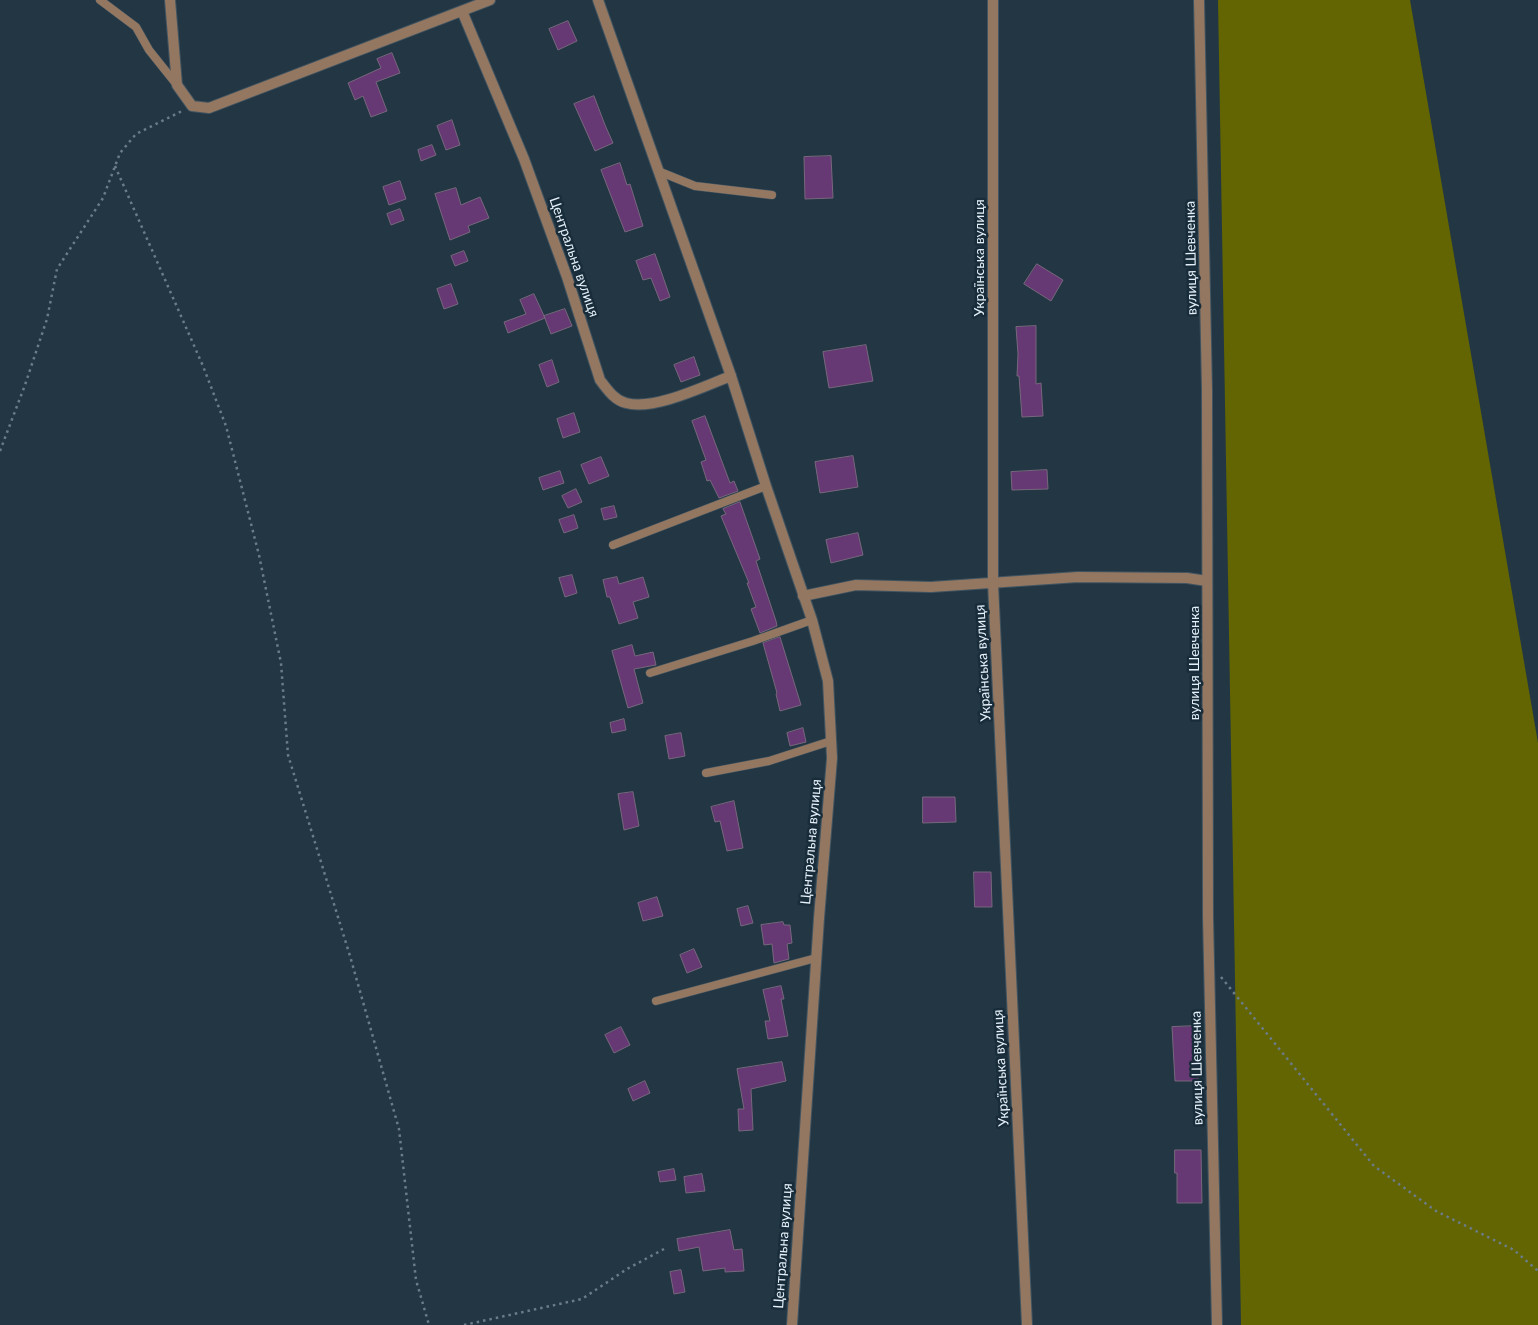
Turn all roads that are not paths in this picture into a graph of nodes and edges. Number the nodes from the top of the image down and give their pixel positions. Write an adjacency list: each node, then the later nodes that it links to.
1 (100, 0): 8 (lane)
2 (170, 0): 8 (street)
3 (490, 0): 7 (street)
4 (598, 0): 9 (street, Центральна вулиця)
5 (993, 0): 15 (street, Українська вулиця)
6 (1199, 0): 14 (street, вулиця Шевченка)
7 (462, 11): 8 (street); 11 (street, Центральна вулиця)
8 (177, 85)
9 (658, 171): 10 (lane); 11 (street, Центральна вулиця)
10 (772, 195)
11 (731, 376): 12 (street, Центральна вулиця)
12 (766, 486): 13 (lane); 16 (street, Центральна вулиця)
13 (614, 545)
14 (1207, 581): 15 (street); 25 (street, вулиця Шевченка)
15 (993, 583): 16 (street); 24 (street, Українська вулиця)
16 (803, 596): 17 (street, Центральна вулиця)
17 (812, 620): 18 (lane); 19 (street, Центральна вулиця)
18 (650, 673)
19 (831, 741): 20 (lane); 21 (street, Центральна вулиця)
20 (706, 772)
21 (816, 958): 22 (lane); 23 (street, Центральна вулиця)
22 (656, 1001)
23 (792, 1325)
24 (1027, 1325)
25 (1217, 1325)

